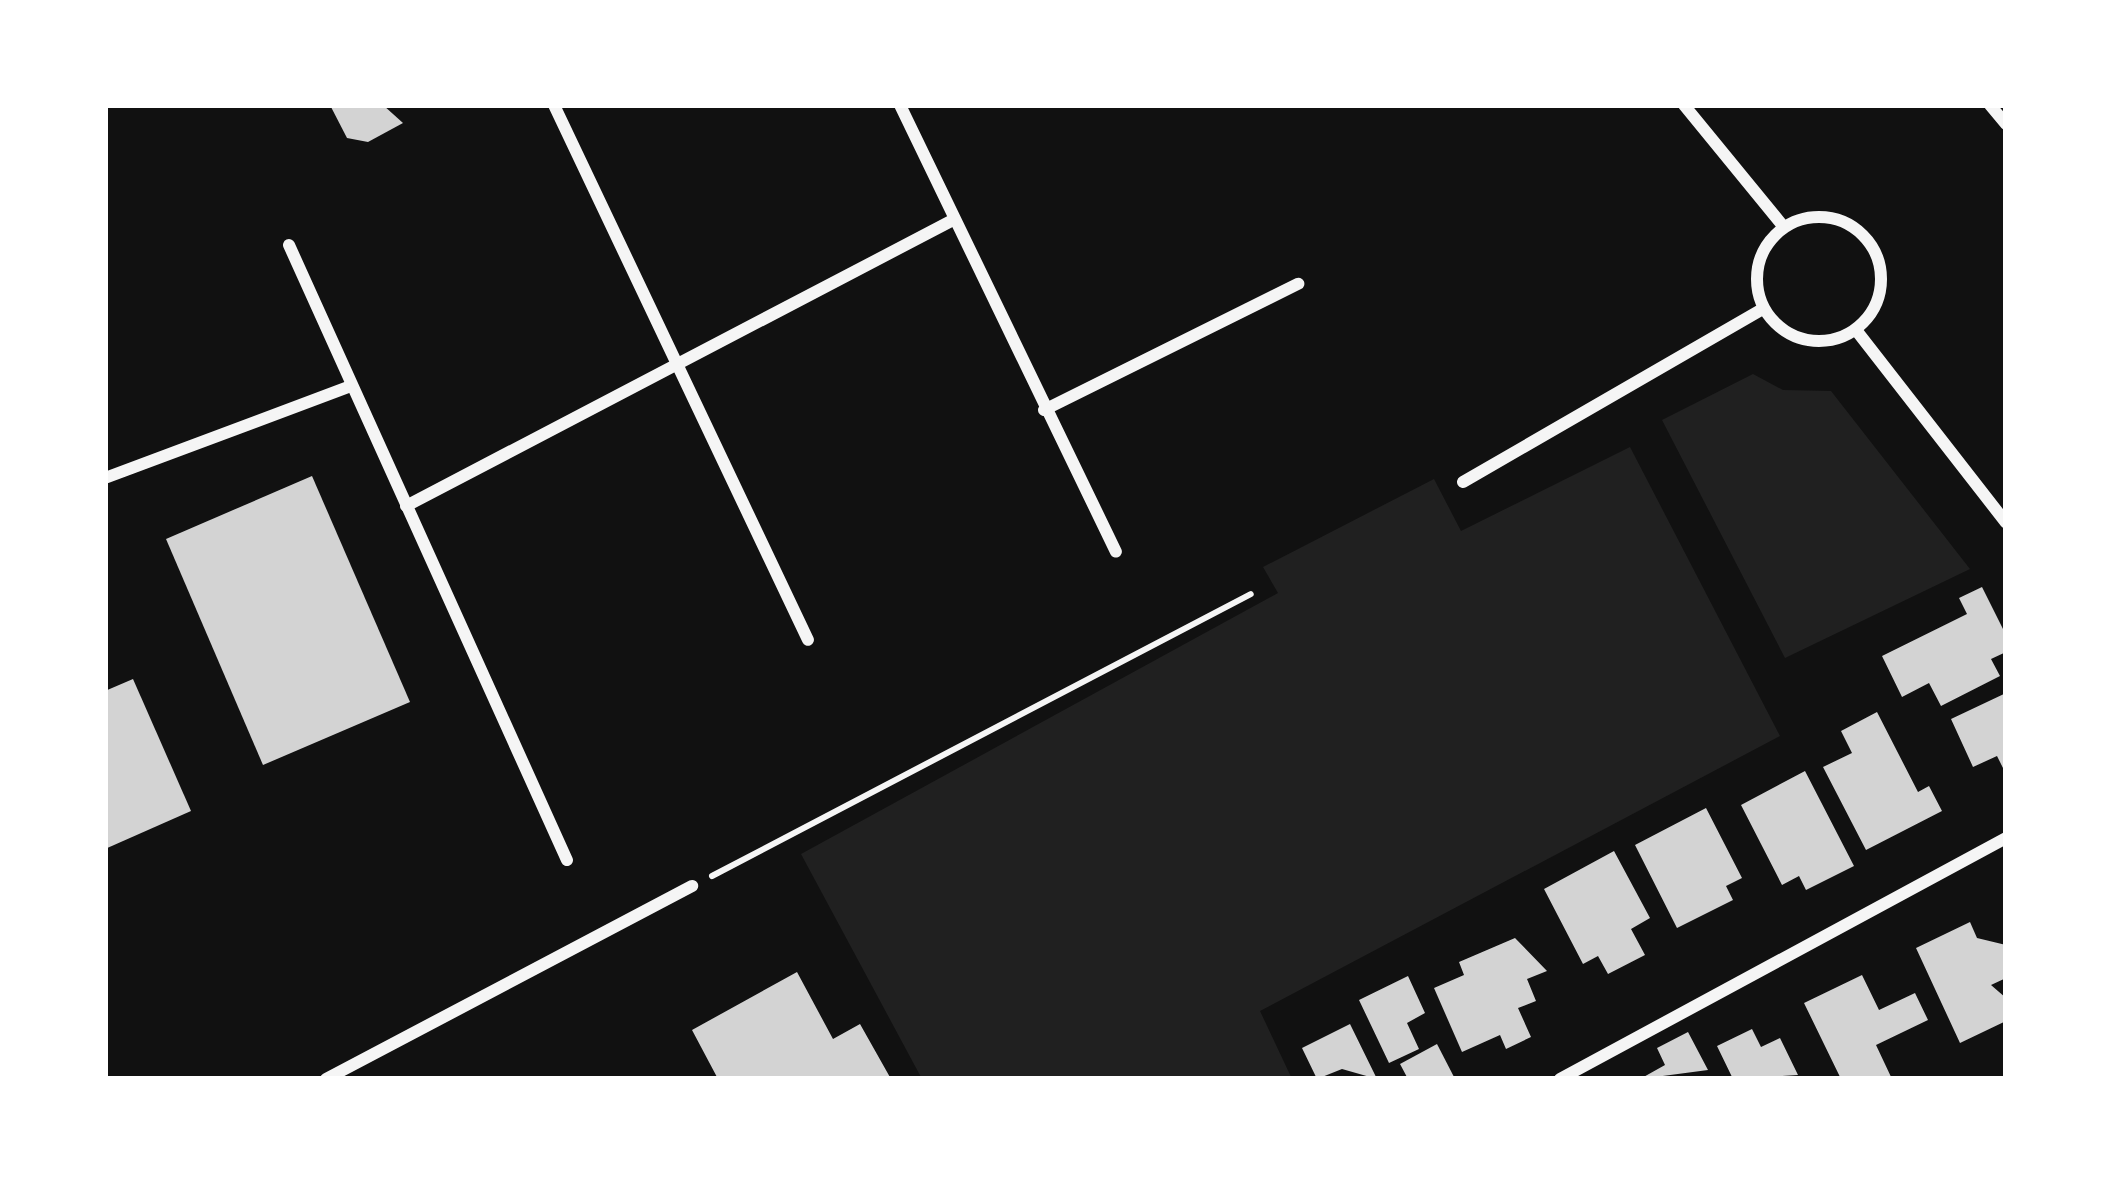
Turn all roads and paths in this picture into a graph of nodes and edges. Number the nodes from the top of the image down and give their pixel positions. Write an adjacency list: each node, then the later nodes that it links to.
1 (554, 105): 12 (street)
2 (900, 105): 6 (street)
3 (1684, 105): 7 (street)
4 (1990, 105): 5 (street)
5 (2006, 124)
6 (953, 220): 12 (street); 14 (street)
7 (1783, 226): 10 (street); 11 (street)
8 (290, 245): 13 (street)
9 (1298, 284): 14 (street)
10 (1763, 309): 11 (street); 16 (street)
11 (1856, 330): 18 (street)
12 (678, 361): 17 (street); 21 (street)
13 (349, 387): 15 (street); 17 (street)
14 (1044, 410): 19 (street)
15 (105, 478)
16 (1463, 482)
17 (406, 506): 23 (street)
18 (2006, 523)
19 (1116, 552)
20 (1251, 595): 24 (path)
21 (808, 640)
22 (2006, 838): 26 (street)
23 (567, 860)
24 (692, 886): 25 (street)
25 (326, 1079)
26 (1560, 1079)

